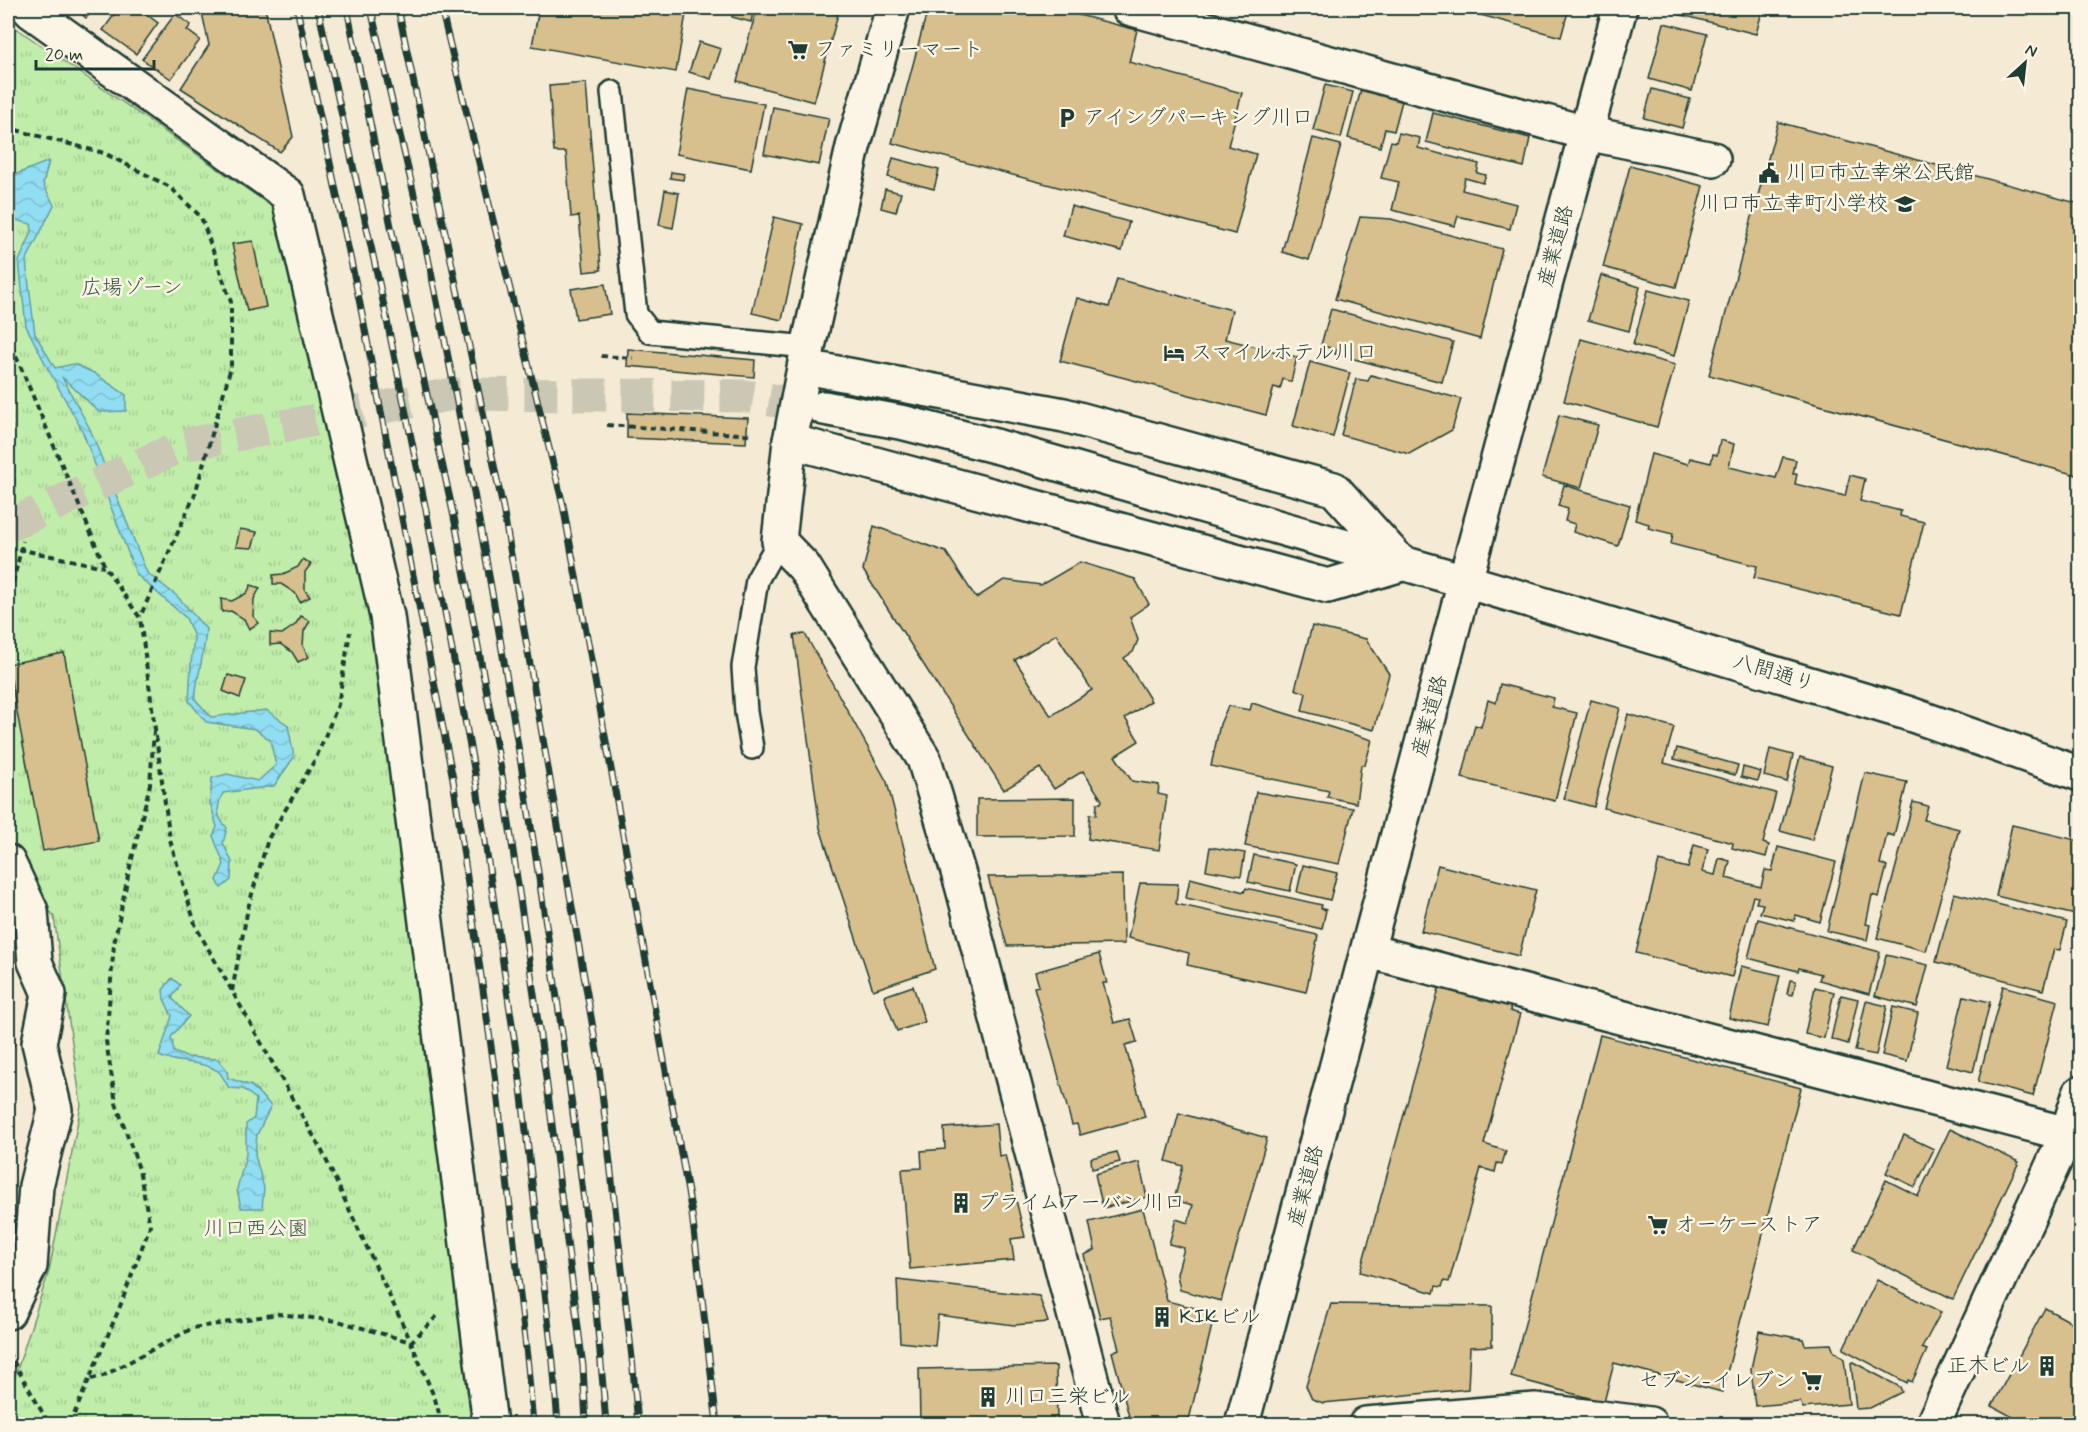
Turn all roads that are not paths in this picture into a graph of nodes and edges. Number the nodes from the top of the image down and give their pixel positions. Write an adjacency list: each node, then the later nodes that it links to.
1 (28, 8): 21 (street)
2 (893, 8): 8 (street)
3 (1129, 8): 6 (street)
4 (1620, 8): 6 (street, 産業道路)
5 (612, 92): 8 (lane)
6 (1586, 133): 7 (street); 13 (street, 産業道路)
7 (1713, 159)
8 (807, 357): 10 (street); 12 (street)
9 (825, 408): 12 (street, 八間通り)
10 (790, 441): 11 (street); 12 (street)
11 (779, 541): 14 (lane); 22 (street)
12 (1402, 564): 13 (street, 八間通り)
13 (1465, 581): 15 (street, 八間通り); 17 (street, 産業道路)
14 (752, 748)
15 (2080, 774)
16 (8, 862): 20 (street)
17 (1368, 951): 19 (street); 23 (street, 産業道路)
18 (2080, 1093): 19 (street)
19 (2067, 1134): 26 (street)
20 (8, 1312)
21 (490, 1425)
22 (1103, 1425)
23 (1242, 1425)
24 (1366, 1425): 25 (street)
25 (1650, 1425)
26 (1933, 1425)

